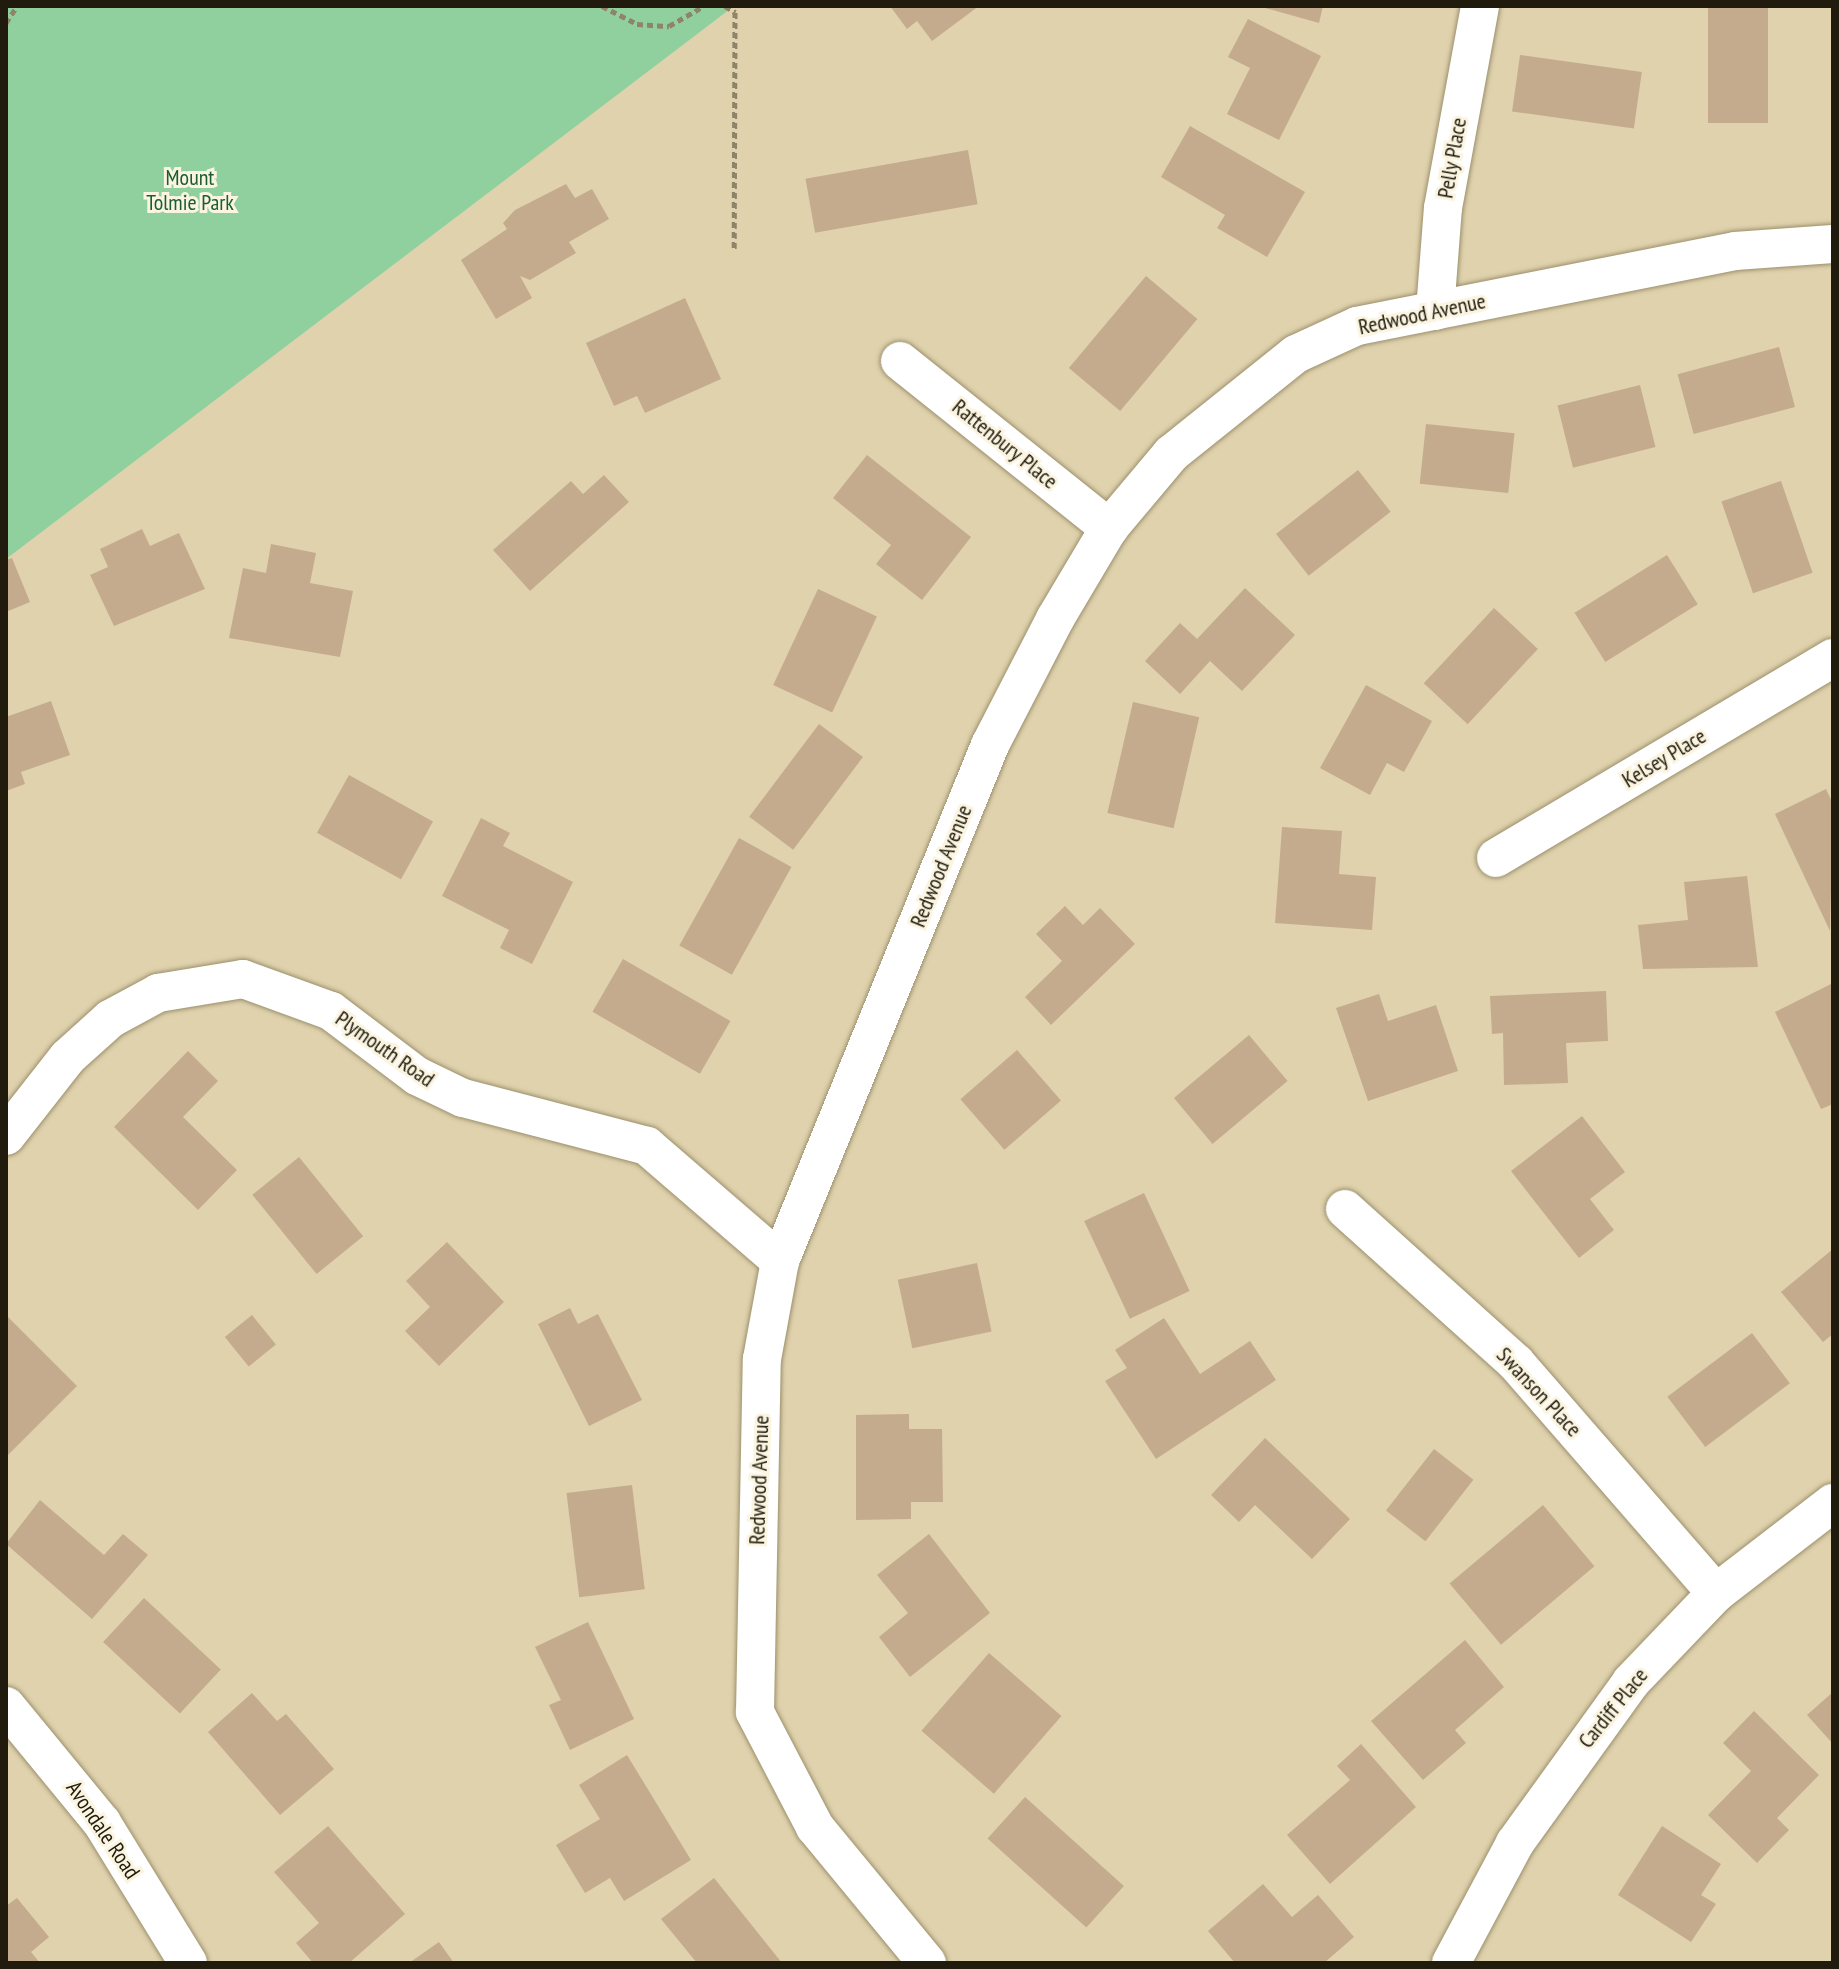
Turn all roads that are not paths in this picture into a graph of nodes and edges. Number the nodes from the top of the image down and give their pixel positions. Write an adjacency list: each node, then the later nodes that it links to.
1 (1480, 6): 3 (street, Pelly Place)
2 (1833, 244): 3 (street, Redwood Avenue)
3 (1435, 311): 5 (street, Redwood Avenue)
4 (900, 361): 5 (street, Rattenbury Place)
5 (1109, 528): 10 (street, Redwood Avenue)
6 (1833, 658): 7 (street, Kelsey Place)
7 (1496, 858)
8 (6, 1136): 10 (street, Plymouth Road)
9 (1345, 1209): 12 (street, Swanson Place)
10 (780, 1261): 15 (street, Redwood Avenue)
11 (1833, 1503): 12 (street, Cardiff Place)
12 (1716, 1593): 16 (street, Cardiff Place)
13 (6, 1706): 14 (street, Avondale Road)
14 (188, 1963)
15 (927, 1963)
16 (1451, 1963)

